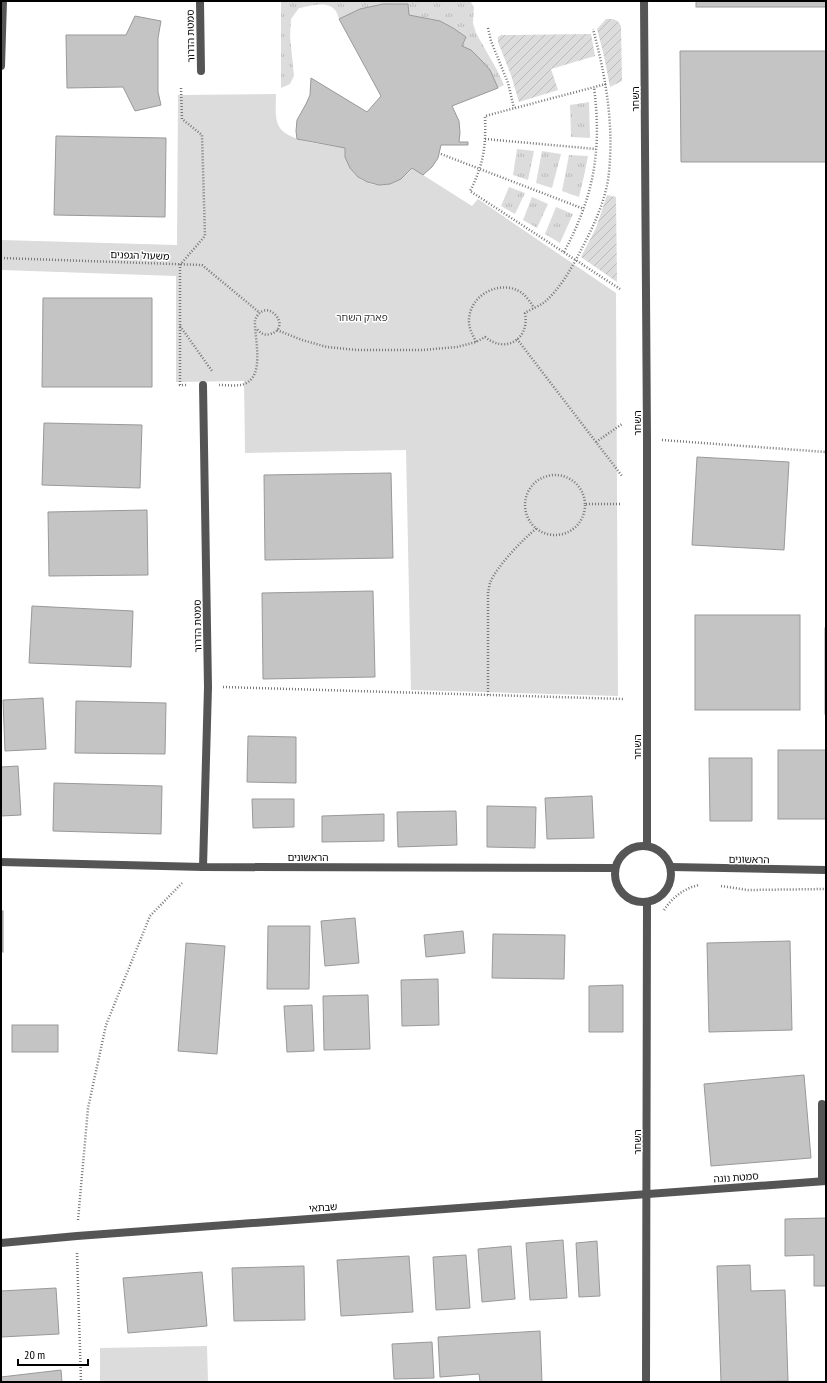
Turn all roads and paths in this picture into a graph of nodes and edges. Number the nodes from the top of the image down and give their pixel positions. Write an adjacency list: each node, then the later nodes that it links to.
1 (3, 1): 6 (street)
2 (200, 1): 7 (street, סמטת הדרור)
3 (644, 1): 34 (street, השחר)
4 (488, 28): 11 (path)
5 (593, 29): 8 (path)
6 (1, 66)
7 (201, 71)
8 (606, 84): 9 (path); 19 (path)
9 (594, 87): 11 (path); 13 (path)
10 (182, 88): 20 (path)
11 (514, 108): 12 (path)
12 (485, 139): 13 (path); 15 (path)
13 (596, 149): 16 (path)
14 (441, 154): 15 (path)
15 (480, 169): 16 (path); 17 (path)
16 (584, 209): 17 (path)
17 (564, 252): 19 (path)
18 (1, 258): 20 (path, משעול הגפנים)
19 (576, 260): 21 (path); 22 (path)
20 (180, 265): 23 (path, משעול הגפנים); 24 (path)
21 (620, 289)
22 (534, 308): 27 (path); 28 (path)
23 (260, 314): 25 (path); 26 (path)
24 (180, 325): 29 (path); 31 (path)
25 (256, 328): 26 (path); 32 (path)
26 (277, 330): 28 (path)
27 (517, 339): 28 (path); 35 (path)
28 (476, 342)
29 (214, 373)
30 (218, 379): 32 (path)
31 (203, 385): 32 (path); 41 (street, סמטת הדרור)
32 (222, 385)
33 (622, 424): 35 (path)
34 (648, 439): 36 (path); 44 (street, השחר)
35 (596, 442): 37 (path)
36 (826, 452)
37 (622, 476)
38 (586, 504): 39 (path); 40 (path); 40 (path)
39 (622, 504)
40 (537, 528): 42 (path)
41 (208, 687): 42 (path); 46 (street, סמטת הדרור)
42 (488, 695): 43 (path)
43 (624, 699)
44 (647, 845): 47 (street); 48 (street)
45 (1, 862): 46 (street, הראשונים)
46 (203, 867): 48 (street, הראשונים); 58 (path)
47 (671, 867): 49 (street, הראשונים); 53 (street)
48 (615, 868): 53 (street)
49 (826, 870)
50 (703, 884): 54 (path)
51 (715, 884): 52 (path)
52 (826, 889)
53 (647, 902): 57 (street, השחר)
54 (662, 913)
55 (822, 1104): 56 (street)
56 (824, 1181): 57 (street, סמטת נוגה)
57 (647, 1193): 58 (street, שבתאי); 61 (street, השחר)
58 (77, 1236): 59 (street, שבתאי); 60 (path)
59 (1, 1243)
60 (81, 1382)
61 (646, 1382)

